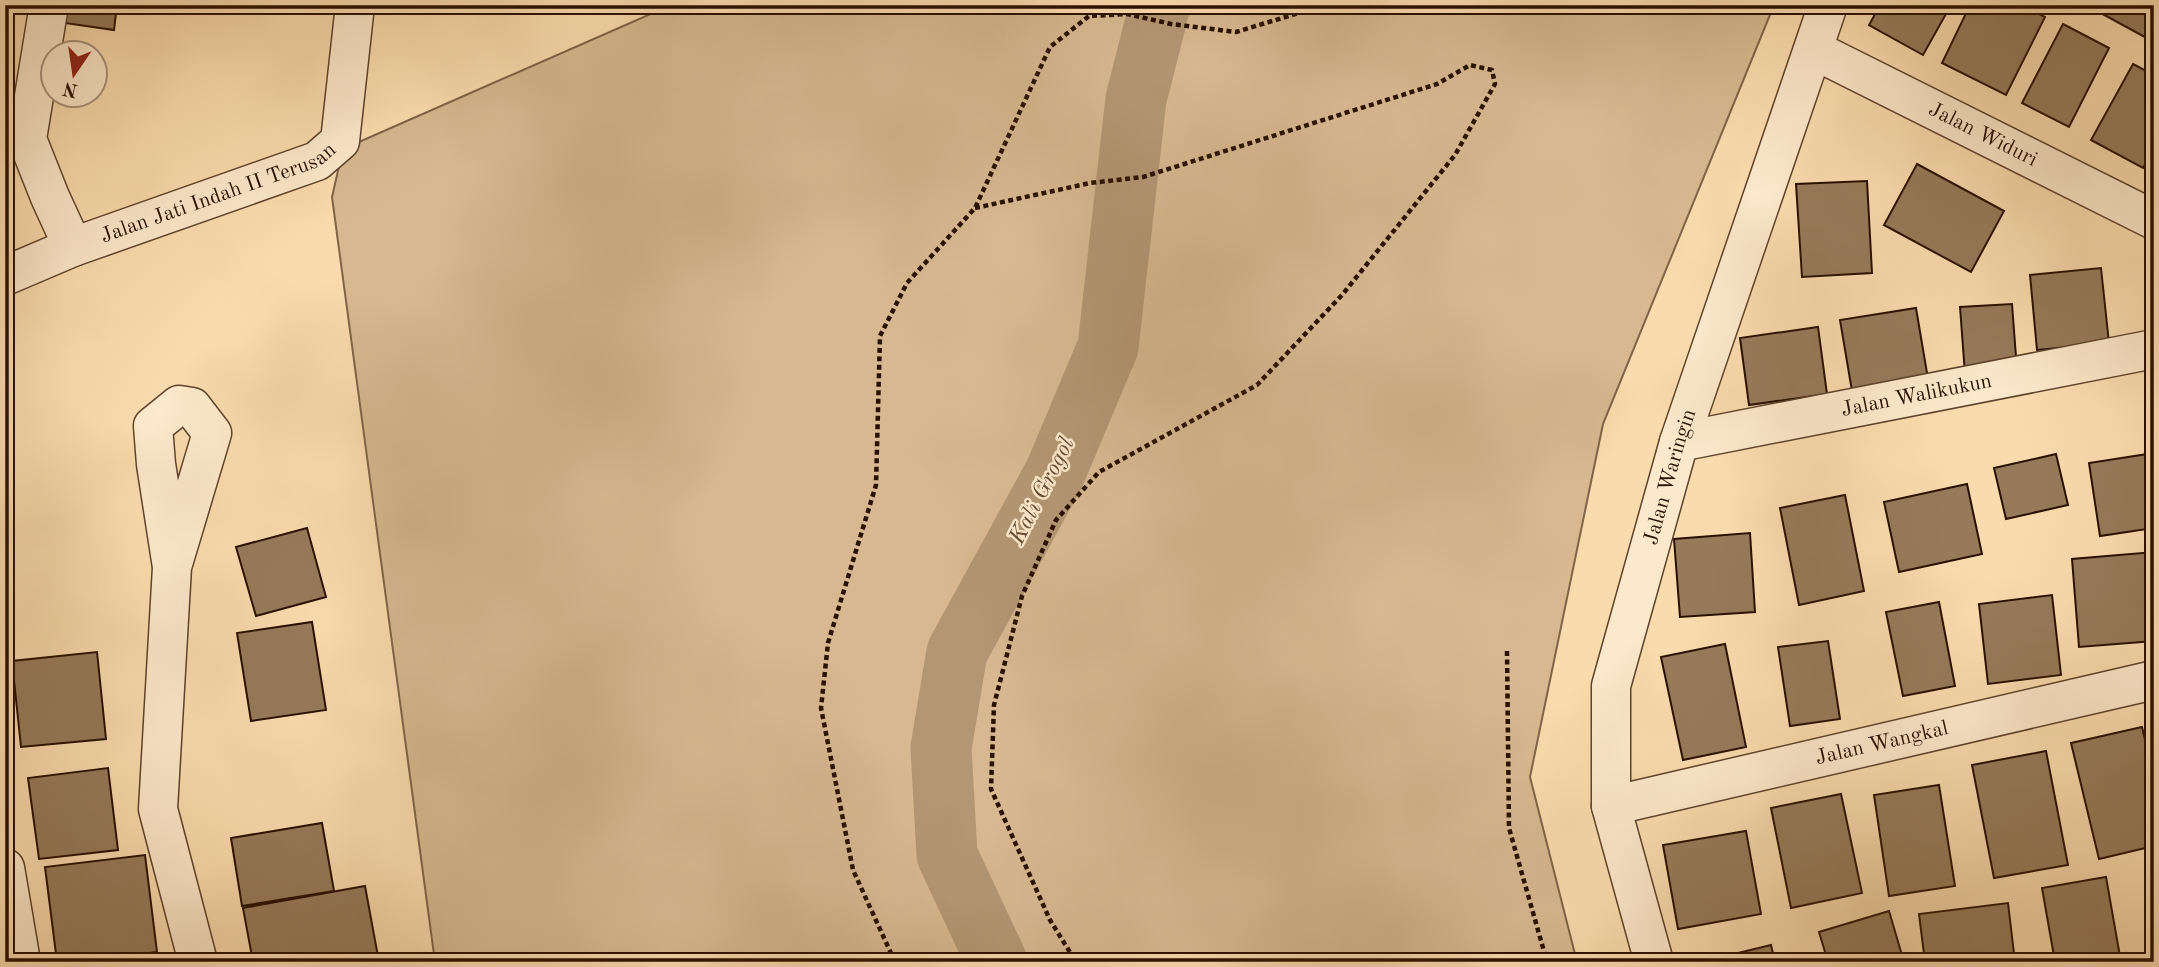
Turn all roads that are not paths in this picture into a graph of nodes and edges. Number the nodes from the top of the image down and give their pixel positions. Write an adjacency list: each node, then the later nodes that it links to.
1 (49, 5): 5 (street)
2 (355, 5): 7 (street, Jalan Jati Indah II Terusan)
3 (1828, 5): 4 (street, Jalan Waringin)
4 (1814, 50): 6 (street, Jalan Widuri); 10 (street, Jalan Waringin)
5 (16, 136): 7 (street)
6 (2154, 220)
7 (73, 247): 8 (street, Jalan Jati Indah II Terusan)
8 (5, 276)
9 (2154, 349): 10 (street, Jalan Walikukun)
10 (1679, 442): 13 (street, Jalan Waringin)
11 (172, 567): 16 (street)
12 (2154, 680): 13 (street, Jalan Wangkal)
13 (1611, 806): 17 (street, Jalan Waringin)
14 (5, 868): 15 (street)
15 (21, 962)
16 (198, 962)
17 (1654, 962)

